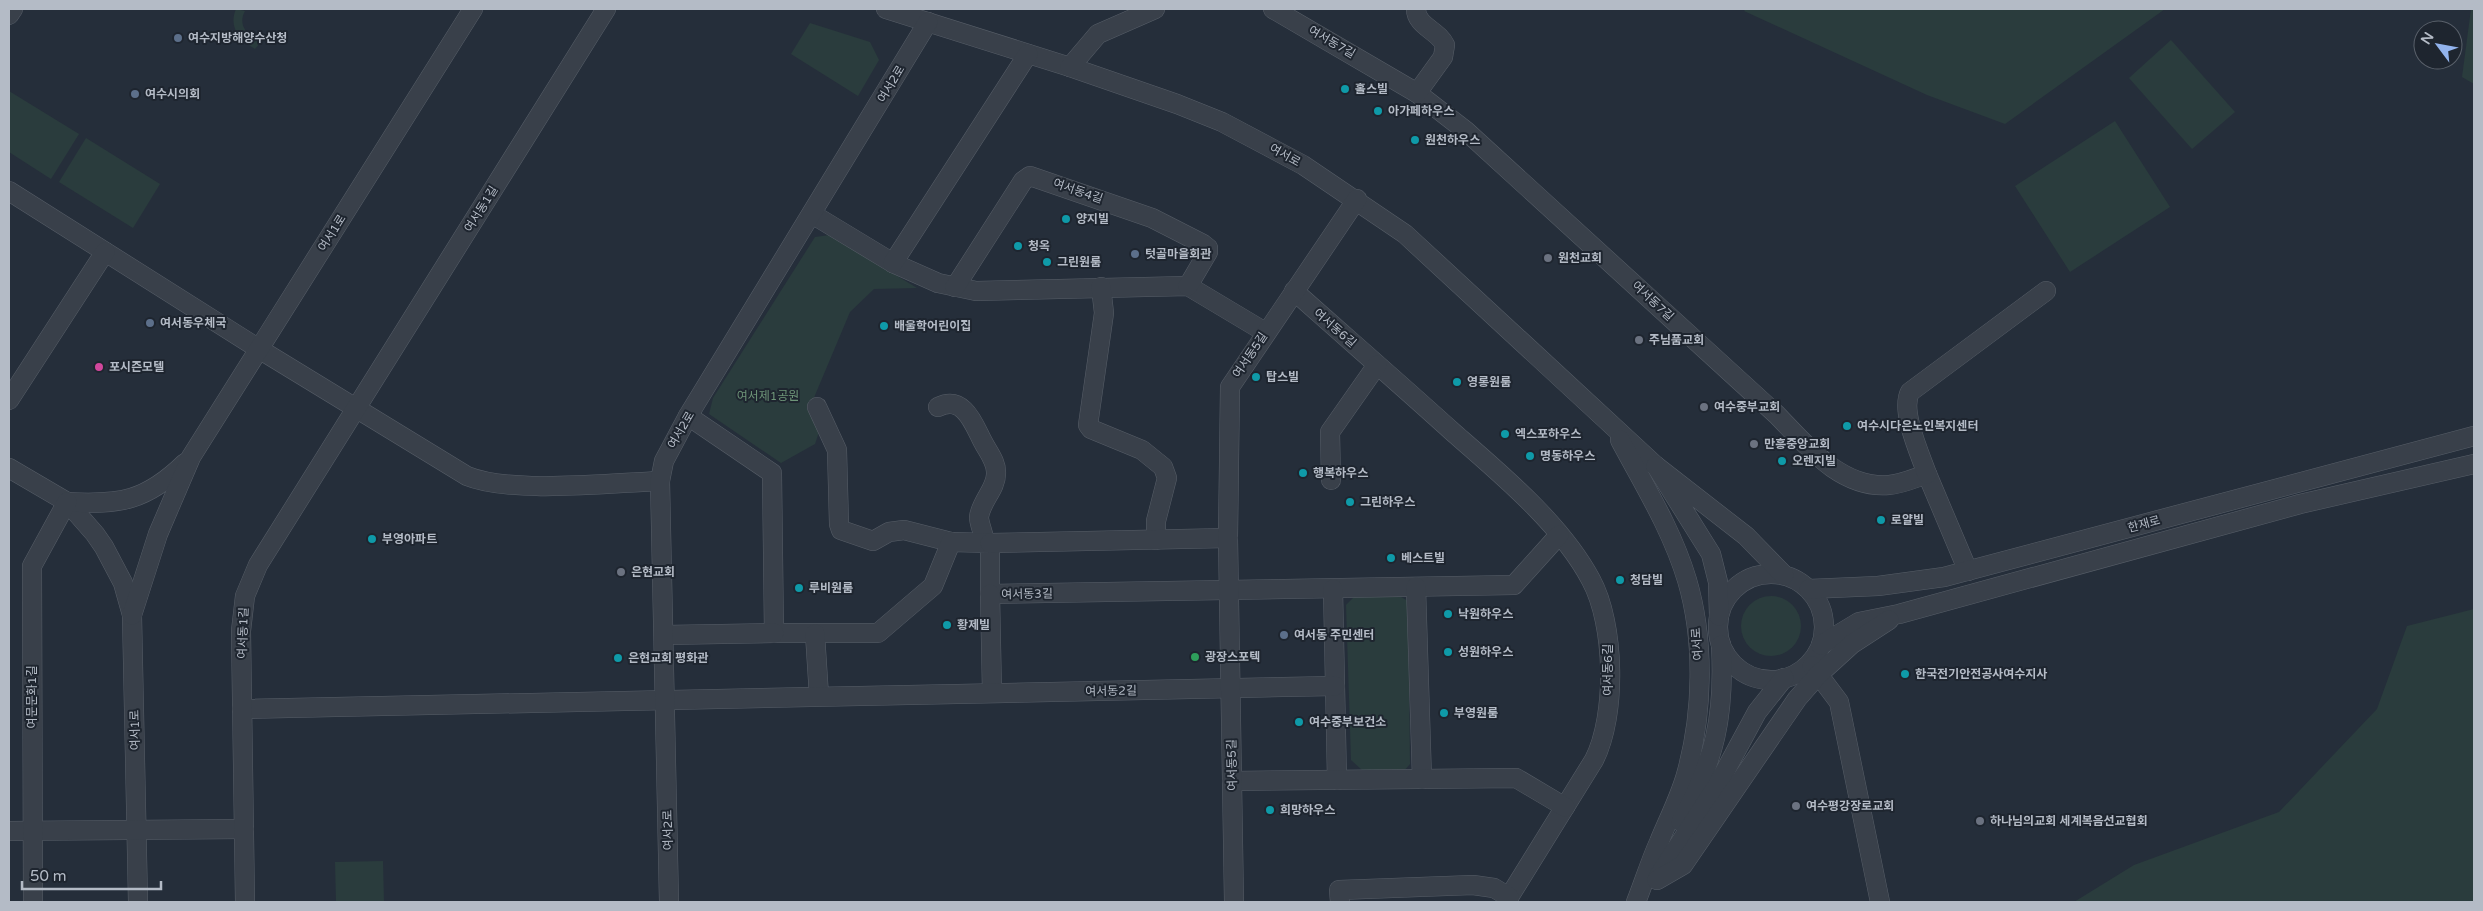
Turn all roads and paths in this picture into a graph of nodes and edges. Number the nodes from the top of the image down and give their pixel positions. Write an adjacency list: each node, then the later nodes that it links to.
1 (13, 9): 8 (street)
2 (473, 9): 24 (street, 여서1로)
3 (606, 9): 29 (street, 여서동1길)
4 (886, 9): 9 (street, 여서로)
5 (1155, 9): 11 (street)
6 (1273, 9): 12 (street, 여서동7길)
7 (1416, 9): 12 (street)
8 (9, 15)
9 (928, 22): 10 (street, 여서로); 15 (street, 여서2로)
10 (1028, 54): 11 (street, 여서로); 17 (street)
11 (1070, 67): 14 (street, 여서로)
12 (1417, 93): 37 (street, 여서동7길)
13 (9, 191): 16 (street)
14 (1357, 199): 22 (street, 여서동5길); 31 (street, 여서로)
15 (812, 214): 17 (street); 30 (street, 여서2로)
16 (105, 252): 24 (street); 26 (street)
17 (893, 263): 19 (street)
18 (1188, 286): 19 (street, 여서동4길); 20 (street); 23 (street)
19 (955, 287): 20 (street)
20 (1101, 287): 43 (street)
21 (2046, 290): 37 (street)
22 (1294, 291): 23 (street, 여서동5길); 25 (street, 여서동6길)
23 (1265, 332): 42 (street, 여서동5길)
24 (259, 349): 29 (street); 33 (street, 여서1로)
25 (1377, 364): 38 (street); 41 (street, 여서동6길)
26 (9, 400)
27 (817, 407): 44 (street)
28 (938, 407): 45 (street, 여서동3길)
29 (356, 408): 39 (street); 68 (street, 여서동1길)
30 (688, 416): 39 (street, 여서2로); 56 (street)
31 (1613, 425): 35 (street, 여서로); 77 (street, 여서로)
32 (2474, 436): 46 (street, 한재로)
33 (191, 457): 40 (street); 54 (street)
34 (2474, 464): 53 (street, 한재로)
35 (1656, 466): 47 (street, 여서로); 55 (street, 여서로)
36 (9, 468): 40 (street)
37 (1927, 474): 46 (street)
38 (1331, 480)
39 (660, 481): 58 (street, 여서2로)
40 (67, 502): 54 (street, 여서1로); 74 (street, 여문문화1길)
41 (1559, 535): 48 (street); 72 (street, 여서동6길)
42 (1228, 538): 43 (street); 51 (street, 여서동5길)
43 (1156, 540): 45 (street)
44 (951, 542): 45 (street); 57 (street)
45 (988, 543): 52 (street, 여서동3길)
46 (1968, 571): 50 (street, 한재로)
47 (1784, 575): 50 (street); 55 (street)
48 (1416, 587): 49 (street); 69 (street)
49 (1333, 589): 51 (street); 63 (street)
50 (1809, 589): 60 (street)
51 (1229, 590): 52 (street, 여서동3길); 64 (street, 여서동5길)
52 (990, 594): 65 (street)
53 (1899, 614): 60 (street, 한재로); 61 (street)
54 (132, 615): 75 (street, 여서1로)
55 (1719, 616): 59 (street)
56 (774, 634): 57 (street); 58 (street)
57 (815, 634): 66 (street)
58 (665, 635): 67 (street, 여서2로)
59 (1721, 644): 62 (street); 77 (street, 여서로)
60 (1821, 645): 61 (street)
61 (1814, 669): 62 (street); 77 (street); 88 (street)
62 (1784, 678): 77 (street, 여서로)
63 (1335, 686): 64 (street); 70 (street)
64 (1231, 690): 65 (street, 여서동2길); 71 (street, 여서동5길)
65 (992, 692): 66 (street, 여서동2길)
66 (819, 696): 67 (street, 여서동2길)
67 (666, 699): 68 (street, 여서동2길); 83 (street, 여서2로)
68 (242, 709): 73 (street, 여서동1길)
69 (1422, 779): 70 (street); 72 (street)
70 (1337, 780): 71 (street)
71 (1232, 781): 84 (street, 여서동5길)
72 (1565, 807): 79 (street, 여서동6길)
73 (244, 829): 75 (street); 82 (street, 여서동1길)
74 (32, 830): 75 (street); 76 (street); 80 (street, 여문문화1길)
75 (137, 830): 81 (street, 여서1로)
76 (9, 831)
77 (1652, 876): 86 (street, 여서로); 87 (street, 여서로)
78 (1438, 894): 79 (street, 여서동6길); 85 (street, 여서동6길)
79 (1508, 899)
80 (33, 902)
81 (138, 902)
82 (245, 902)
83 (669, 902)
84 (1234, 902)
85 (1340, 902)
86 (1636, 902)
87 (1642, 902)
88 (1880, 902)

